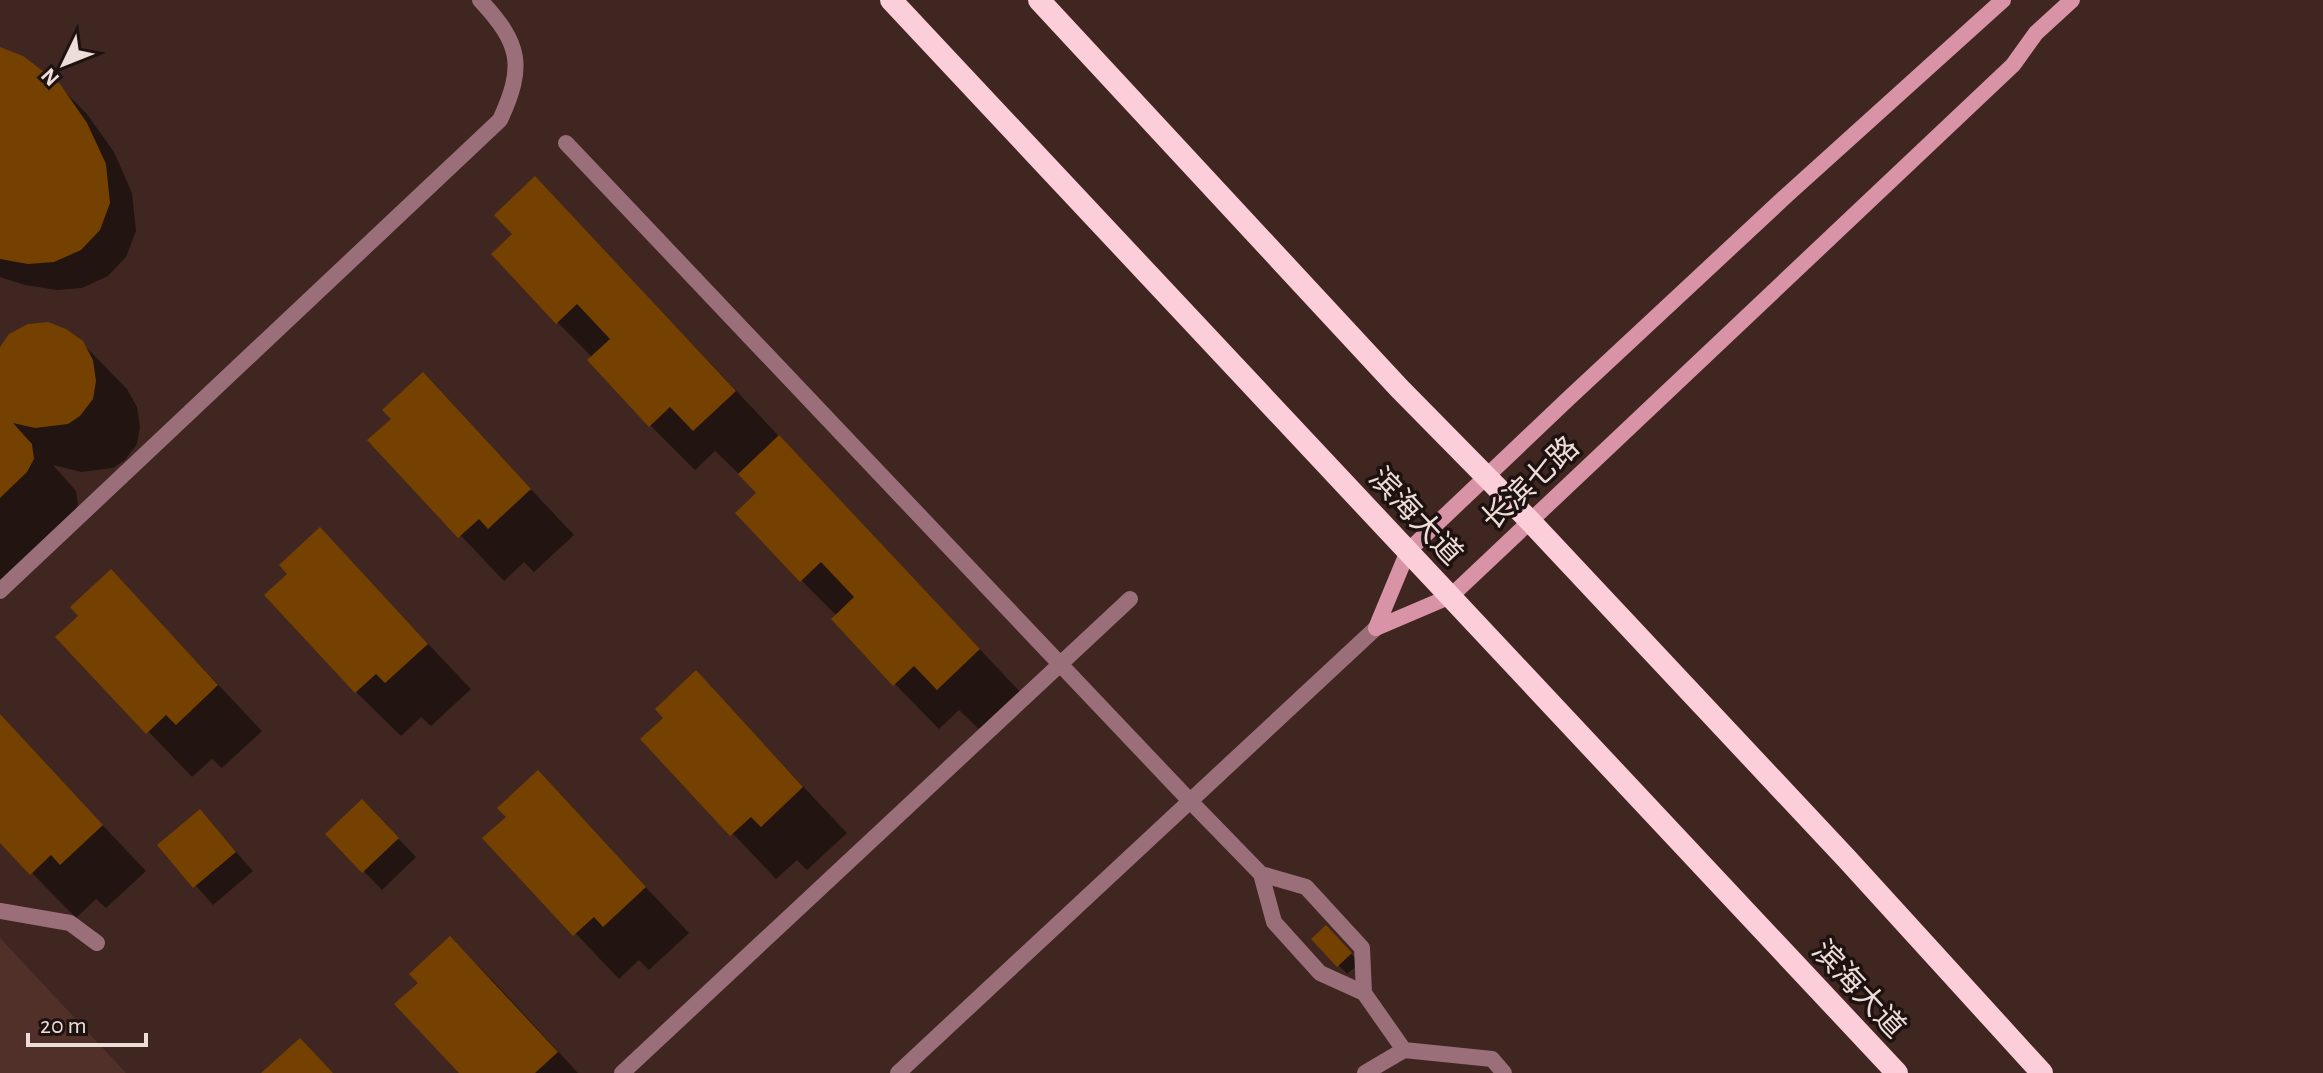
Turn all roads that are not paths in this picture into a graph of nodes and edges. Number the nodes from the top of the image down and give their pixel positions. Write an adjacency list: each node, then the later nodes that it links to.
1 (480, 0): 10 (street)
2 (891, 0): 9 (highway, 滨海大道)
3 (1039, 0): 7 (highway)
4 (2003, 0): 7 (main road, 长滨七路)
5 (2072, 0): 8 (main road, 长滨七路)
6 (566, 143): 14 (street)
7 (1487, 476): 8 (highway); 9 (main road, 长滨七路)
8 (1530, 521): 11 (main road, 长滨七路); 26 (highway)
9 (1408, 551): 11 (highway, 滨海大道); 13 (main road, 长滨七路)
10 (0, 591)
11 (1451, 596): 13 (main road, 长滨七路); 25 (highway, 滨海大道)
12 (1130, 599): 14 (street)
13 (1376, 628): 15 (street)
14 (1059, 663): 15 (street); 21 (street)
15 (1190, 801): 16 (street); 22 (street)
16 (1261, 874): 19 (street); 19 (street)
17 (0, 911): 18 (street)
18 (97, 943)
19 (1364, 993): 20 (street)
20 (1404, 1050): 23 (street); 24 (street)
21 (622, 1073)
22 (898, 1073)
23 (1365, 1073)
24 (1504, 1073)
25 (1897, 1073)
26 (2042, 1073)

